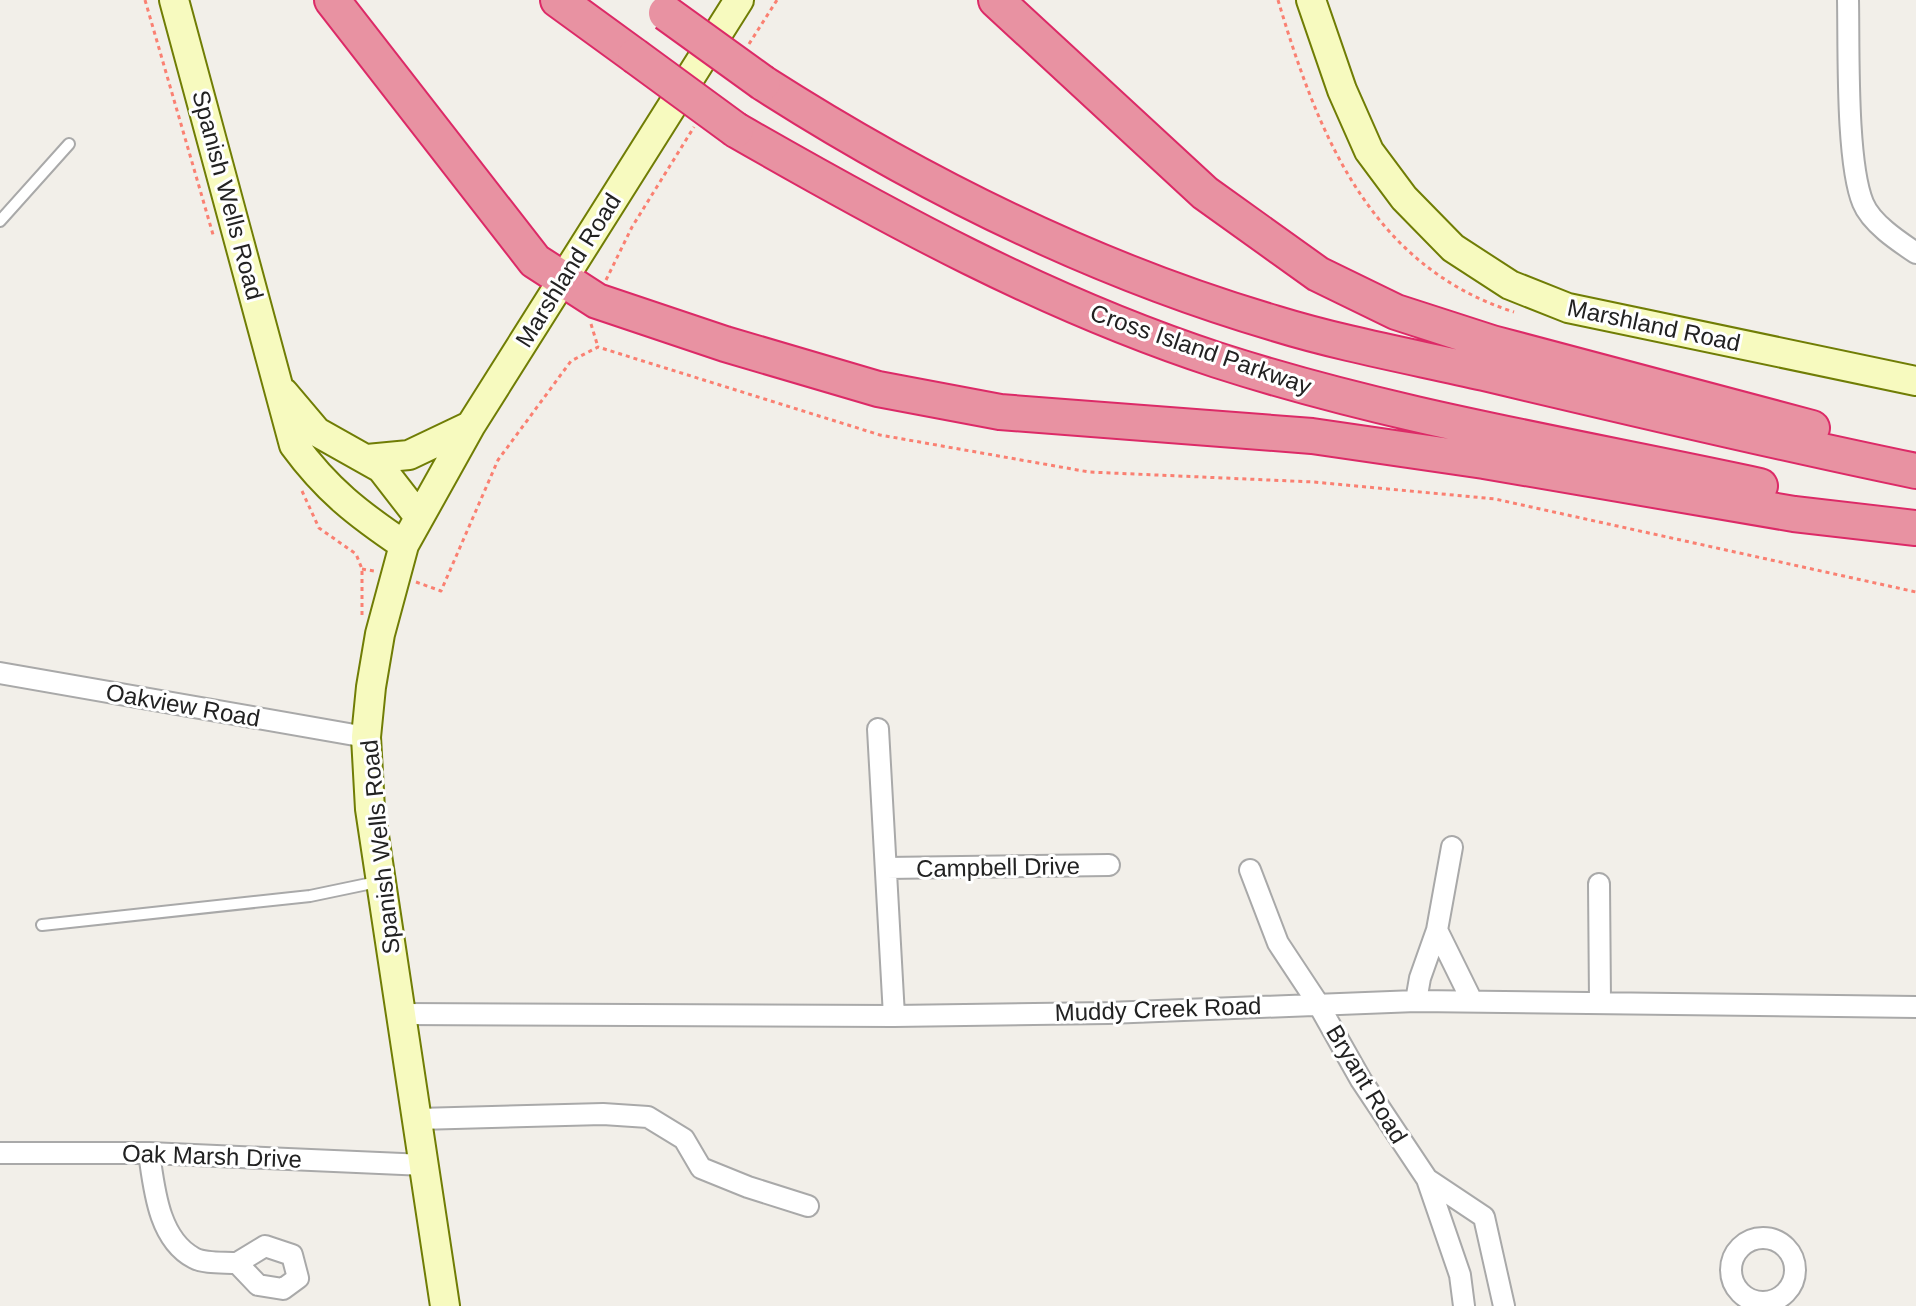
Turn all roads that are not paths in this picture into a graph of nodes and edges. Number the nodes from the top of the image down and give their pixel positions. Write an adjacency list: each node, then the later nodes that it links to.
1 (174, 0): 14 (street, Spanish Wells Road)
2 (332, 0): 12 (highway)
3 (558, 0): 20 (highway, Cross Island Parkway, bridge)
4 (739, 0): 12 (street, Marshland Road)
5 (996, 0): 17 (highway)
6 (1311, 0): 13 (street, Marshland Road)
7 (1848, 0): 11 (street)
8 (657, 6): 18 (highway, Cross Island Parkway, bridge)
9 (69, 144): 10 (lane)
10 (0, 221)
11 (1916, 253)
12 (561, 280): 15 (street, Marshland Road); 21 (highway)
13 (1916, 381)
14 (282, 391): 16 (street, Spanish Wells Road); 22 (street, Spanish Wells Road)
15 (471, 425): 16 (street); 19 (street, Marshland Road)
16 (367, 459): 19 (street, Spanish Wells Road)
17 (1916, 459)
18 (1916, 471)
19 (419, 517): 22 (street, Marshland Road)
20 (1916, 519)
21 (1916, 528)
22 (404, 545): 25 (street, Spanish Wells Road)
23 (0, 673): 25 (street, Oakview Road)
24 (878, 729): 28 (street, Campbell Drive)
25 (366, 737): 30 (street, Spanish Wells Road)
26 (1452, 847): 33 (street)
27 (1109, 865): 28 (street, Campbell Drive)
28 (886, 868): 40 (street, Campbell Drive)
29 (1250, 870): 37 (street, Bryant Road)
30 (379, 881): 32 (lane); 39 (street, Spanish Wells Road)
31 (1599, 884): 36 (street)
32 (42, 925)
33 (1437, 930): 34 (street); 35 (street)
34 (1416, 1001): 35 (street, Muddy Creek Road); 37 (street, Muddy Creek Road)
35 (1472, 1001): 36 (street, Muddy Creek Road)
36 (1600, 1001): 38 (street, Muddy Creek Road)
37 (1317, 1002): 40 (street, Muddy Creek Road); 45 (street, Bryant Road)
38 (1916, 1007)
39 (400, 1014): 40 (street, Muddy Creek Road); 41 (street, Spanish Wells Road)
40 (894, 1016)
41 (418, 1119): 44 (street, Spanish Wells Road); 46 (street)
42 (0, 1153): 43 (street, Oak Marsh Drive)
43 (149, 1153): 44 (street, Oak Marsh Drive); 47 (street)
44 (425, 1165): 48 (street, Spanish Wells Road)
45 (1427, 1179): 49 (street, Bryant Road); 50 (street)
46 (808, 1206)
47 (237, 1263)
48 (445, 1306)
49 (1464, 1306)
50 (1504, 1306)

